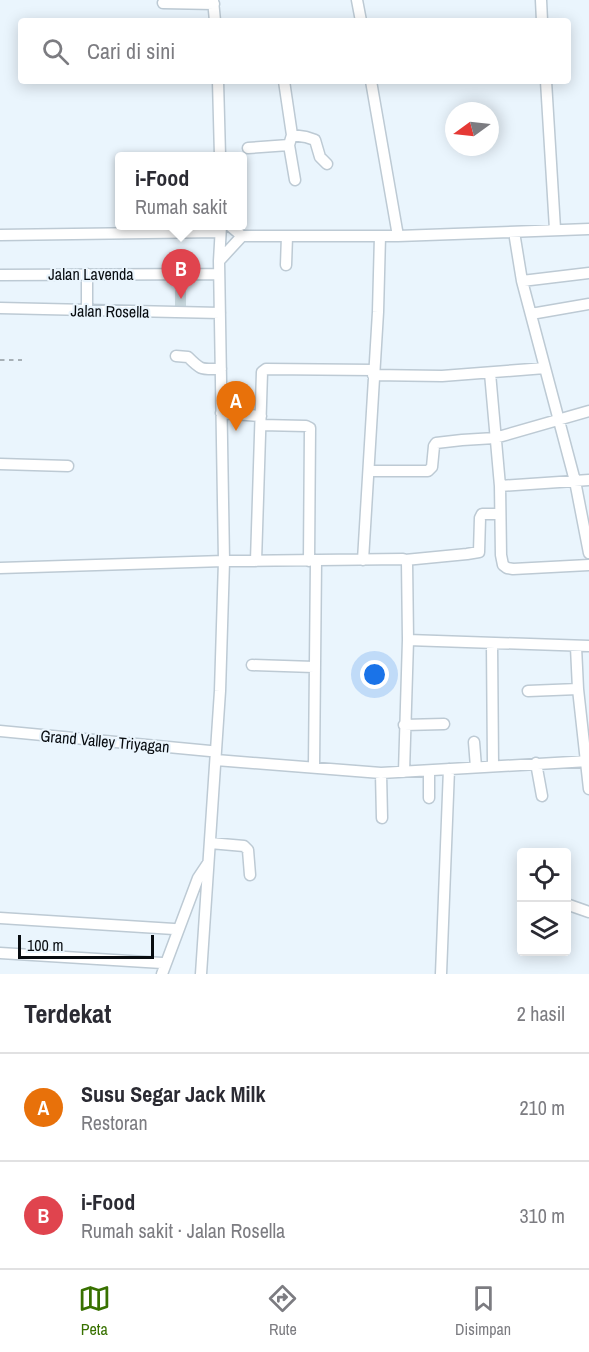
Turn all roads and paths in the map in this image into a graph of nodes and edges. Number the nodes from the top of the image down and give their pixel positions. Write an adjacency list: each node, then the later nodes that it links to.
1 (357, 0): 6 (street)
2 (541, 0): 7 (street)
3 (214, 2): 4 (street); 5 (street)
4 (163, 3)
5 (215, 18)
6 (360, 18)
7 (542, 18)
8 (218, 84): 14 (street)
9 (284, 84): 12 (street)
10 (372, 84): 27 (street)
11 (546, 84): 17 (street)
12 (291, 140): 13 (street); 15 (street); 16 (street)
13 (248, 148)
14 (220, 152)
15 (327, 164)
16 (295, 180)
17 (555, 229): 18 (street); 22 (street)
18 (589, 229)
19 (184, 230): 23 (street)
20 (221, 230): 28 (street)
21 (235, 230): 24 (street)
22 (513, 232): 27 (street); 34 (street)
23 (0, 235)
24 (242, 236): 25 (street); 28 (street)
25 (287, 236): 26 (street); 29 (street)
26 (380, 236): 27 (street); 45 (street)
27 (398, 236)
28 (219, 261): 32 (street)
29 (286, 265)
30 (589, 273): 34 (street)
31 (87, 274): 32 (street, Jalan Lavenda); 33 (street, Jalan Lavenda); 37 (street)
32 (219, 274): 38 (street)
33 (0, 275)
34 (522, 281): 39 (street)
35 (589, 304): 39 (street)
36 (0, 308): 37 (street, Jalan Rosella)
37 (87, 310): 38 (street, Jalan Rosella)
38 (220, 313): 44 (street)
39 (531, 314): 43 (street)
40 (176, 356): 44 (street)
41 (0, 360): 42 (path)
42 (22, 360)
43 (545, 368): 46 (street); 49 (street)
44 (221, 369): 48 (street)
45 (373, 372): 46 (street); 50 (street); 54 (street)
46 (490, 373): 51 (street)
47 (589, 411): 49 (street)
48 (221, 413): 50 (street); 62 (street)
49 (558, 419): 51 (street); 56 (street)
50 (261, 421): 63 (street); 64 (street)
51 (495, 438): 54 (street); 57 (street)
52 (0, 464): 53 (street)
53 (68, 466)
54 (369, 471): 60 (street)
55 (589, 480): 56 (street)
56 (575, 481): 57 (street); 59 (street)
57 (500, 486): 58 (street)
58 (500, 514): 61 (street); 65 (street)
59 (589, 553)
60 (363, 560): 61 (street); 64 (street)
61 (405, 560): 67 (street)
62 (224, 561): 63 (street); 66 (street); 80 (street)
63 (256, 561): 64 (street)
64 (313, 561): 72 (street)
65 (589, 565)
66 (0, 568)
67 (408, 640): 68 (street); 77 (street)
68 (492, 643): 70 (street); 83 (street)
69 (589, 646): 70 (street)
70 (576, 647): 73 (street)
71 (252, 664): 72 (street)
72 (314, 667): 84 (street)
73 (578, 689): 74 (street); 75 (street)
74 (528, 690)
75 (585, 720): 81 (street)
76 (444, 724): 77 (street)
77 (404, 725): 88 (street)
78 (0, 731): 80 (street, Grand Valley Triyagan)
79 (474, 742): 85 (street)
80 (213, 755): 84 (street, Grand Valley Triyagan); 94 (street)
81 (588, 761): 82 (street, Grand Valley Triyagan); 90 (street)
82 (536, 763): 83 (street, Grand Valley Triyagan); 91 (street)
83 (493, 765): 85 (street, Grand Valley Triyagan)
84 (314, 767): 89 (street, Grand Valley Triyagan)
85 (476, 767): 86 (street, Grand Valley Triyagan)
86 (448, 769): 87 (street, Grand Valley Triyagan); 104 (street)
87 (429, 771): 88 (street, Grand Valley Triyagan); 92 (street)
88 (404, 772): 89 (street, Grand Valley Triyagan)
89 (381, 773): 93 (street)
90 (589, 789)
91 (543, 796)
92 (429, 798)
93 (382, 818)
94 (210, 843): 95 (street); 96 (street)
95 (208, 864): 102 (street); 103 (street)
96 (250, 874)
97 (571, 906): 98 (street)
98 (589, 912)
99 (0, 918): 100 (street)
100 (174, 928)
101 (0, 953): 102 (street)
102 (162, 968)
103 (201, 974)
104 (441, 974)

